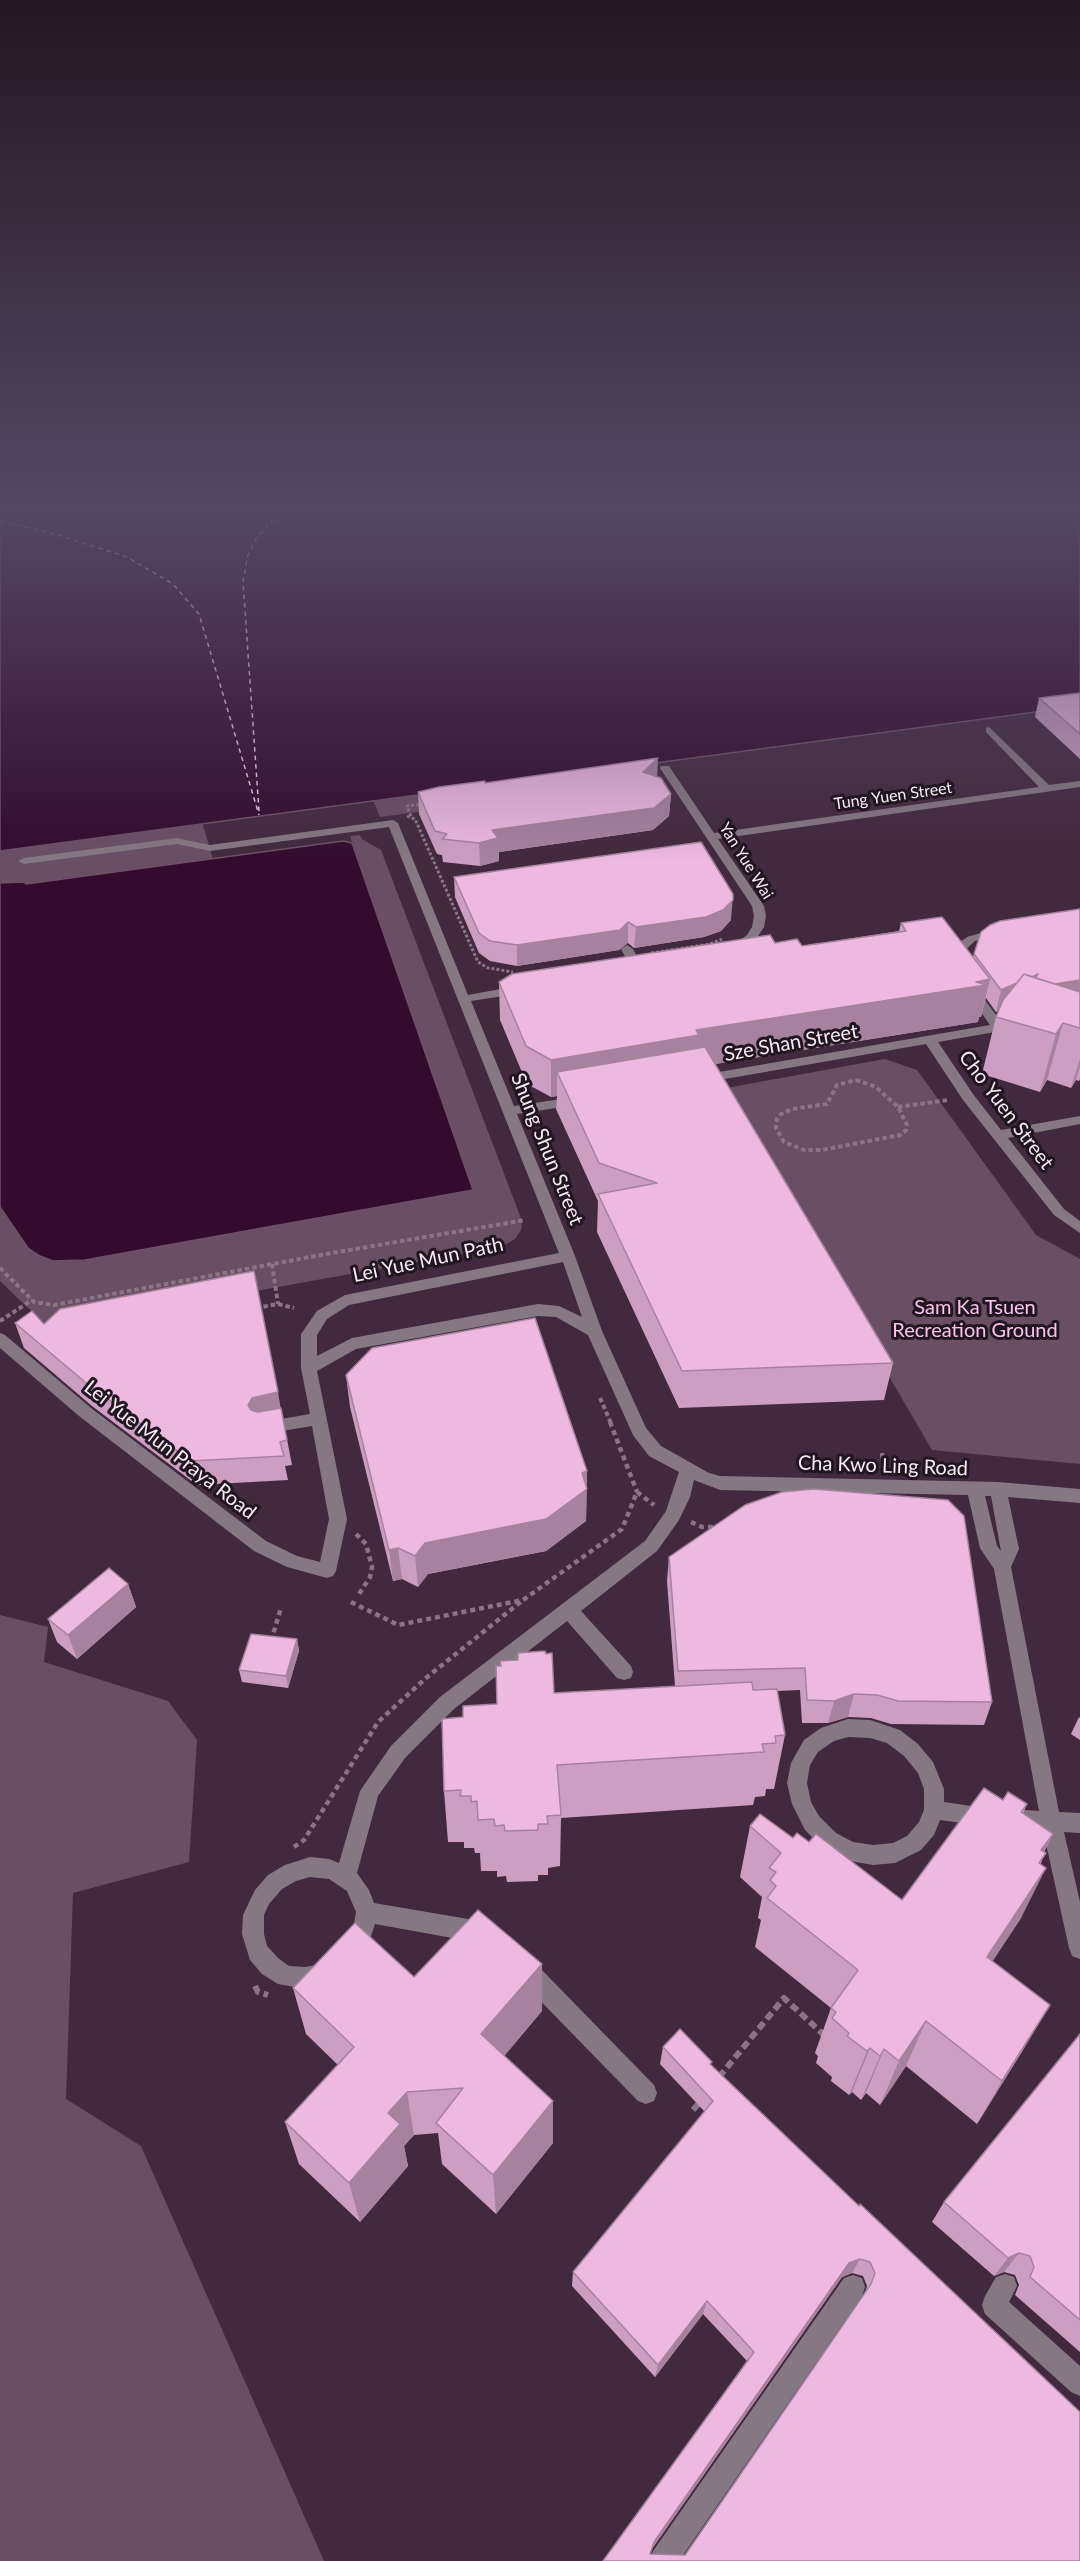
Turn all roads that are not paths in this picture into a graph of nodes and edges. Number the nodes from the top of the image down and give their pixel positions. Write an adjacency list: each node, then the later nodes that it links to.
1 (988, 730): 4 (street)
2 (664, 768): 7 (street, Yan Yue Wai)
3 (1080, 784): 4 (street, Tung Yuen Street)
4 (1047, 789): 7 (street, Tung Yuen Street)
5 (351, 815): 6 (street)
6 (356, 828): 8 (street); 14 (street, Shung Shun Street)
7 (711, 837): 11 (street, Yan Yue Wai)
8 (24, 861)
9 (1012, 930): 16 (street)
10 (628, 952): 12 (street)
11 (721, 957)
12 (639, 971)
13 (534, 988): 14 (street)
14 (464, 999): 20 (street, Shung Shun Street)
15 (1022, 1023): 16 (street, Sze Shan Street)
16 (998, 1027): 17 (street, Sze Shan Street)
17 (928, 1038): 18 (street, Sze Shan Street); 22 (street, Cho Yuen Street)
18 (692, 1081)
19 (588, 1099): 20 (street)
20 (510, 1111): 24 (street, Shung Shun Street)
21 (1080, 1120): 22 (street)
22 (999, 1135): 23 (street, Cho Yuen Street)
23 (1080, 1228)
24 (568, 1256): 25 (street, Shung Shun Street); 27 (street, Lei Yue Mun Path)
25 (594, 1331): 27 (street); 30 (street, Shung Shun Street)
26 (0, 1339): 35 (street, Lei Yue Mun Praya Road)
27 (309, 1368): 28 (street, Lei Yue Mun Path)
28 (317, 1419): 29 (street); 35 (street, Lei Yue Mun Path)
29 (264, 1428)
30 (687, 1470): 31 (street, Cha Kwo Ling Road); 36 (street)
31 (975, 1489): 32 (street, Cha Kwo Ling Road); 34 (street)
32 (998, 1489): 33 (street, Cha Kwo Ling Road); 34 (street)
33 (1080, 1496)
34 (1002, 1567): 39 (street)
35 (327, 1571)
36 (568, 1609): 37 (street); 41 (street)
37 (624, 1672)
38 (934, 1810): 38 (street); 39 (street)
39 (1051, 1821): 40 (street); 44 (street)
40 (1080, 1823)
41 (346, 1877): 42 (street); 42 (street)
42 (366, 1912): 43 (street)
43 (498, 1942)
44 (1080, 1948)
45 (514, 1959): 46 (street)
46 (646, 2093)
47 (1005, 2286): 49 (street)
48 (853, 2287): 50 (street)
49 (1080, 2383)
50 (663, 2561)

